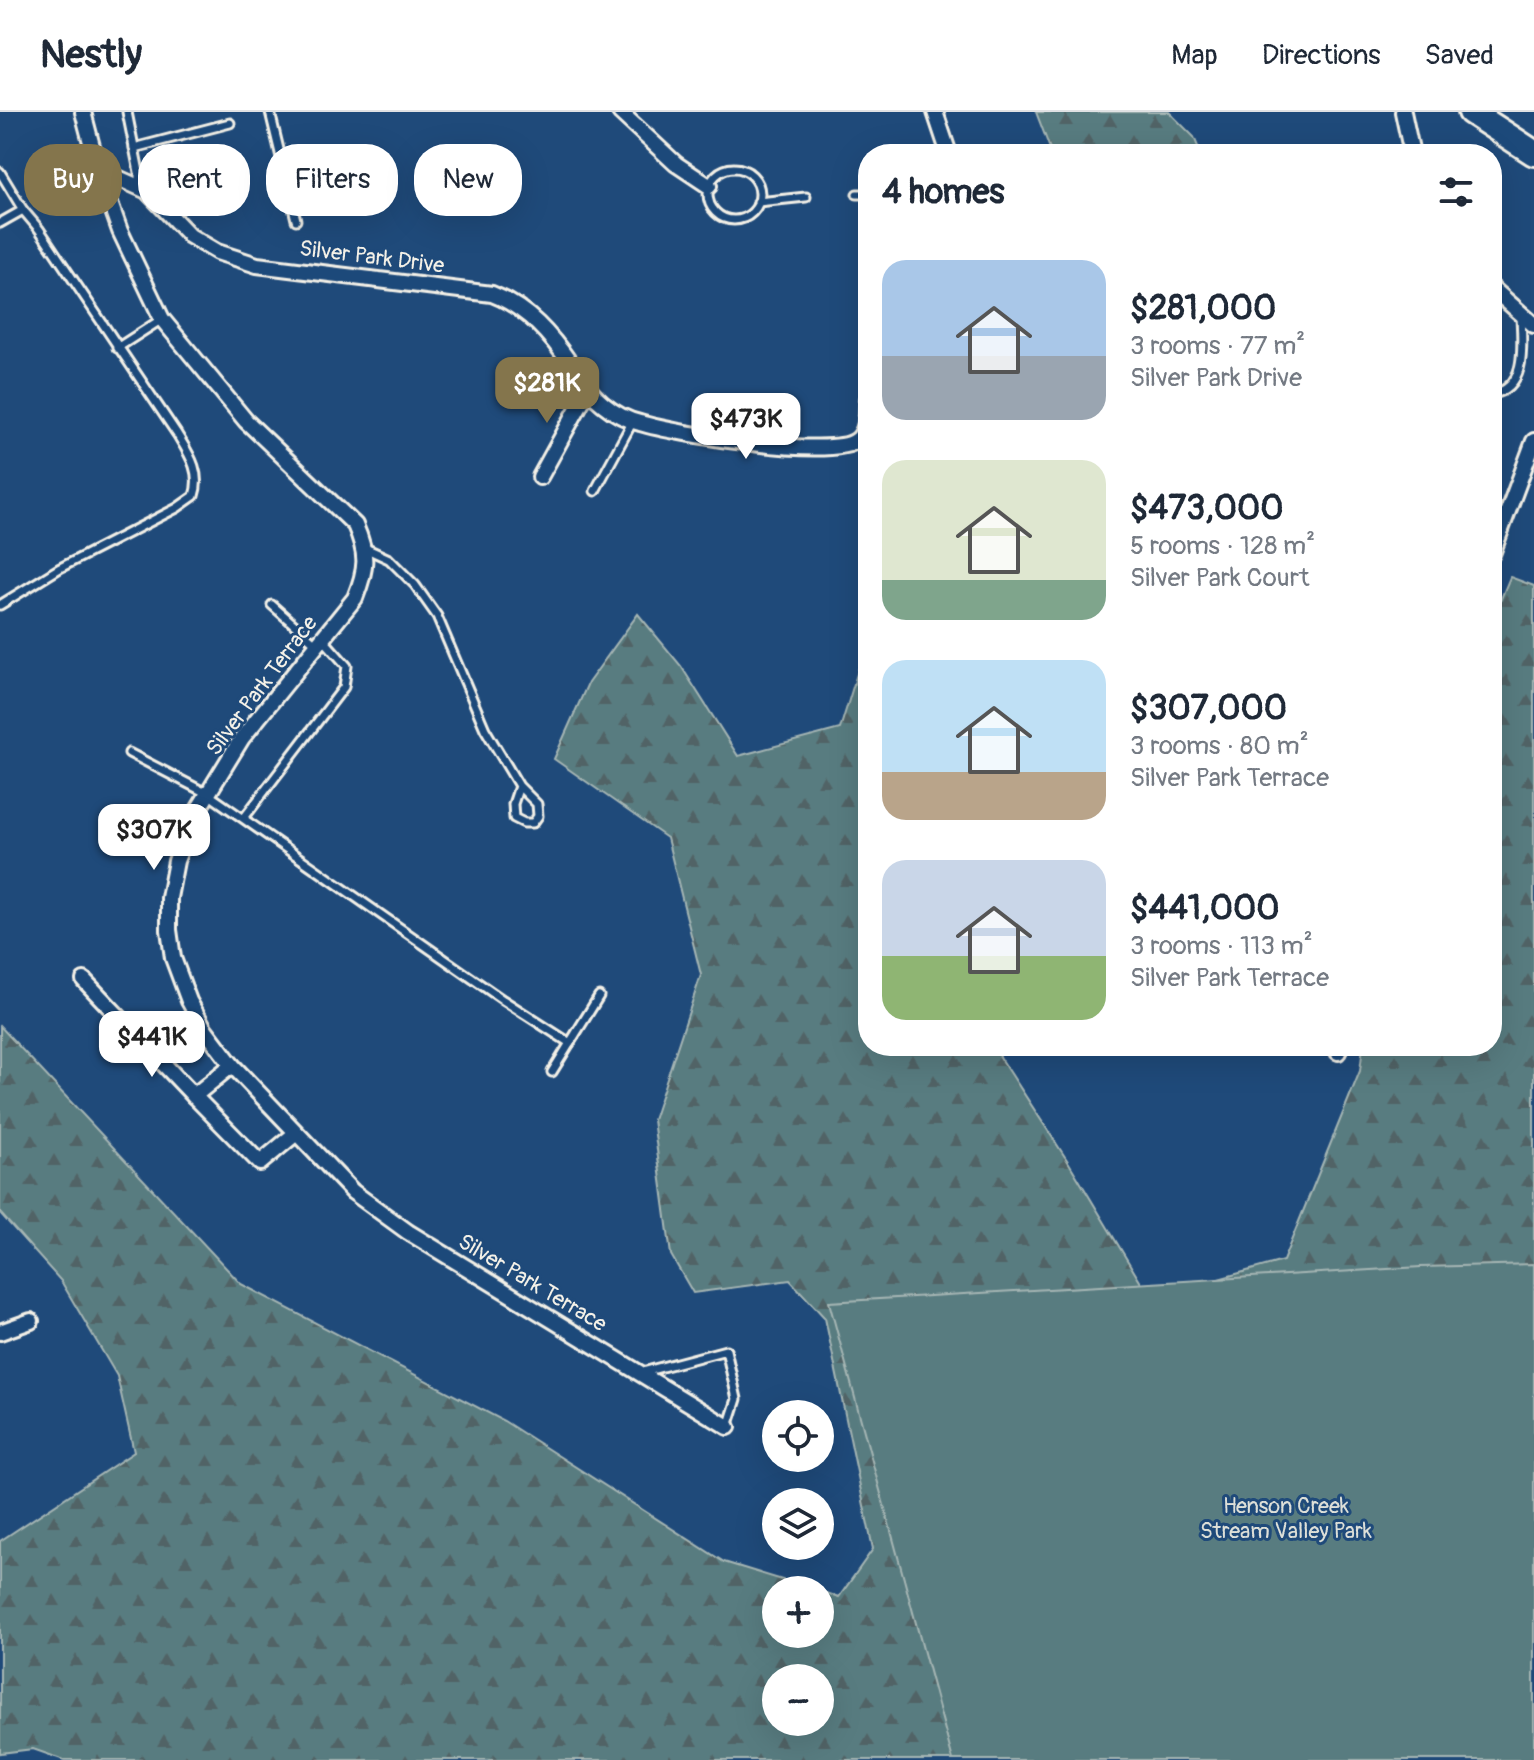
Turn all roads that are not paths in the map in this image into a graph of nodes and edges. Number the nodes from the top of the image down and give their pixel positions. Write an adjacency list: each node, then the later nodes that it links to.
1 (83, 112): 9 (street)
2 (127, 112): 12 (lane)
3 (270, 112): 22 (lane)
4 (620, 112): 16 (street)
5 (935, 112): 10 (street)
6 (1403, 112): 11 (street)
7 (1471, 112): 13 (highway)
8 (230, 123): 12 (lane)
9 (91, 144)
10 (946, 144)
11 (1410, 144)
12 (134, 148): 15 (lane)
13 (1534, 153)
14 (0, 172): 19 (lane)
15 (138, 180)
16 (709, 186): 18 (lane); 18 (lane)
17 (806, 197): 18 (lane)
18 (758, 202)
19 (23, 210): 23 (lane); 28 (lane)
20 (115, 216): 26 (street)
21 (172, 216): 29 (street, Silver Park Drive)
22 (296, 220)
23 (0, 223)
24 (1502, 297): 25 (street)
25 (1521, 313): 27 (street); 30 (lane)
26 (162, 319): 28 (lane); 37 (street)
27 (1534, 325)
28 (117, 348): 38 (lane)
29 (588, 390): 31 (street, Silver Park Drive); 34 (street)
30 (1502, 392)
31 (633, 421): 32 (street); 35 (lane)
32 (858, 440)
33 (1534, 441): 36 (street)
34 (540, 477)
35 (595, 491)
36 (1502, 527)
37 (365, 548): 40 (street, Silver Park Terrace); 42 (lane)
38 (0, 605)
39 (272, 605): 40 (lane)
40 (321, 642): 43 (street, Silver Park Terrace); 44 (lane)
41 (129, 753): 43 (lane)
42 (519, 786): 42 (lane)
43 (208, 794): 44 (lane); 48 (street, Silver Park Terrace)
44 (244, 818): 47 (lane)
45 (84, 980): 50 (street)
46 (599, 996): 47 (lane)
47 (570, 1043): 49 (lane)
48 (232, 1065): 50 (street); 51 (street, Silver Park Terrace)
49 (552, 1072)
50 (194, 1096): 51 (street)
51 (295, 1134): 54 (street, Silver Park Terrace)
52 (31, 1321): 53 (street)
53 (0, 1332)
54 (643, 1372): 55 (street, Silver Park Terrace); 55 (lane)
55 (728, 1427)

